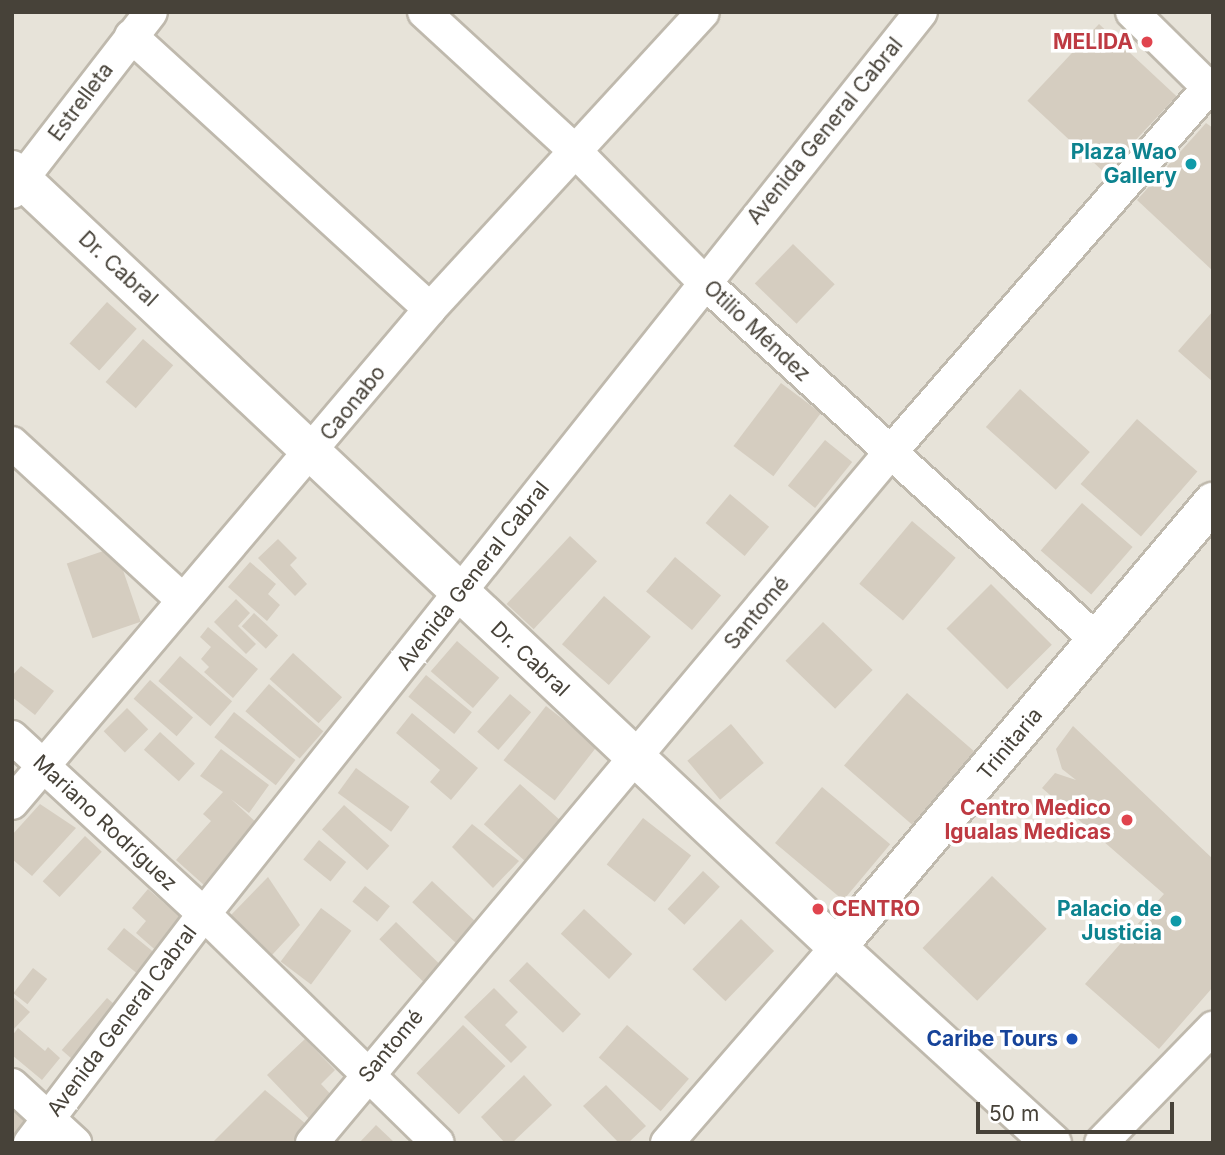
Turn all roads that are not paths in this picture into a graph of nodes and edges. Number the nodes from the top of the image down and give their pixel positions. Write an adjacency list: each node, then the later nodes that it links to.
1 (424, 12): 7 (street, Otilio Méndez)
2 (703, 12): 7 (street, Caonabo)
3 (921, 12): 9 (street, Avenida General Cabral)
4 (1132, 12): 6 (street)
5 (141, 24): 8 (street, Estrelleta); 10 (street)
6 (1210, 90): 13 (street, Santomé)
7 (573, 149): 9 (street, Otilio Méndez); 10 (street, Caonabo)
8 (16, 181): 12 (street, Dr. Cabral)
9 (705, 282): 13 (street, Otilio Méndez); 15 (street, Avenida General Cabral)
10 (430, 309): 12 (street, Caonabo)
11 (12, 443): 16 (street)
12 (314, 451): 15 (street, Dr. Cabral); 16 (street, Caonabo)
13 (889, 454): 17 (street, Otilio Méndez); 19 (street, Santomé)
14 (1213, 502): 17 (street, Trinitaria)
15 (460, 593): 19 (street, Dr. Cabral); 22 (street, Avenida General Cabral)
16 (183, 600): 20 (street, Caonabo)
17 (1098, 641): 23 (street, Trinitaria)
18 (12, 737): 20 (street, Mariano Rodríguez)
19 (636, 757): 23 (street, Dr. Cabral); 25 (street, Santomé)
20 (44, 767): 21 (street, Caonabo); 22 (street, Mariano Rodríguez)
21 (12, 803)
22 (204, 914): 25 (street, Mariano Rodríguez); 27 (street, Avenida General Cabral)
23 (838, 947): 31 (street, Trinitaria); 32 (street, Dr. Cabral)
24 (1213, 1028): 33 (street)
25 (366, 1075): 29 (street, Santomé); 30 (street, Mariano Rodríguez)
26 (12, 1085): 27 (street)
27 (39, 1131): 28 (street)
28 (75, 1143)
29 (312, 1143)
30 (439, 1143)
31 (667, 1143)
32 (1052, 1143)
33 (1101, 1143)

